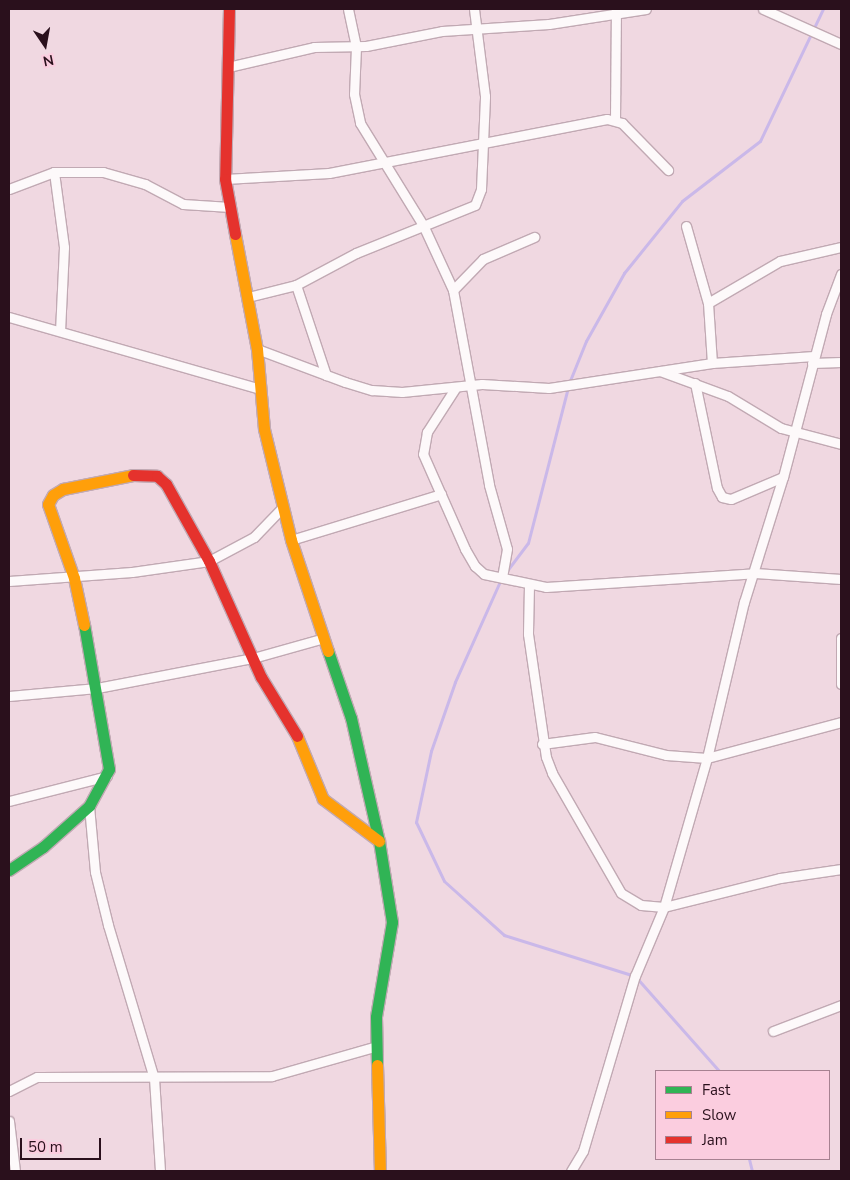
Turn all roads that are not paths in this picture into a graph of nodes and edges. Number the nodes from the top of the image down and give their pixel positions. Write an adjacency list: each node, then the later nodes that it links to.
1 (229, 9): 12 (main road)
2 (348, 9): 11 (street)
3 (474, 9): 9 (street)
4 (579, 9): 8 (street)
5 (646, 9): 7 (street)
6 (762, 9): 10 (street)
7 (616, 12): 8 (street); 13 (street)
8 (580, 20): 9 (street)
9 (478, 29): 11 (street); 14 (street)
10 (841, 44)
11 (356, 47): 12 (street); 15 (street)
12 (228, 67): 18 (main road)
13 (615, 120): 14 (street); 16 (street)
14 (480, 144): 15 (street); 21 (street)
15 (384, 161): 18 (street); 21 (street)
16 (668, 170)
17 (54, 172): 19 (street); 20 (street); 31 (street)
18 (225, 179): 20 (main road)
19 (9, 189)
20 (230, 207): 28 (main road)
21 (423, 225): 26 (street); 27 (street)
22 (686, 226): 29 (street)
23 (534, 237): 27 (street)
24 (841, 247): 29 (street)
25 (841, 274): 33 (street)
26 (296, 285): 28 (street); 37 (street)
27 (453, 290): 39 (street)
28 (248, 297): 32 (main road)
29 (708, 304): 35 (street)
30 (9, 318): 31 (street)
31 (60, 330): 41 (street)
32 (257, 349): 37 (street); 41 (main road)
33 (813, 360): 34 (street); 35 (street); 42 (street)
34 (841, 362)
35 (712, 363): 36 (street)
36 (657, 370): 38 (street); 39 (street)
37 (326, 375): 40 (street)
38 (695, 383): 42 (street); 44 (street)
39 (471, 385): 40 (street); 51 (street)
40 (456, 387): 45 (street)
41 (260, 389): 46 (main road)
42 (795, 433): 43 (street); 44 (street)
43 (841, 444)
44 (783, 477): 49 (street)
45 (441, 494): 47 (street); 51 (street)
46 (282, 508): 47 (main road); 48 (street)
47 (291, 540): 55 (main road)
48 (209, 560): 50 (street); 50 (main road); 57 (main road)
49 (755, 573): 52 (street); 54 (street); 63 (street)
50 (74, 578): 53 (street); 59 (main road)
51 (502, 578): 54 (street)
52 (841, 579)
53 (9, 581)
54 (529, 585): 62 (street)
55 (324, 638): 57 (street); 67 (main road)
56 (841, 638): 58 (street)
57 (253, 658): 59 (street); 67 (main road)
58 (841, 684)
59 (97, 688): 60 (street); 64 (main road)
60 (9, 696)
61 (841, 722): 63 (street)
62 (542, 744): 63 (street); 70 (street)
63 (708, 758): 70 (street)
64 (107, 776): 65 (street); 66 (main road)
65 (9, 801)
66 (89, 806): 69 (main road); 74 (street)
67 (378, 841): 73 (main road)
68 (841, 869): 70 (street)
69 (9, 870)
70 (664, 907): 80 (street)
71 (841, 1005): 72 (street)
72 (772, 1031)
73 (377, 1046): 74 (street); 79 (main road)
74 (154, 1078): 75 (street); 78 (street)
75 (9, 1091)
76 (9, 1121): 77 (street)
77 (15, 1171)
78 (160, 1171)
79 (380, 1171)
80 (571, 1171)

